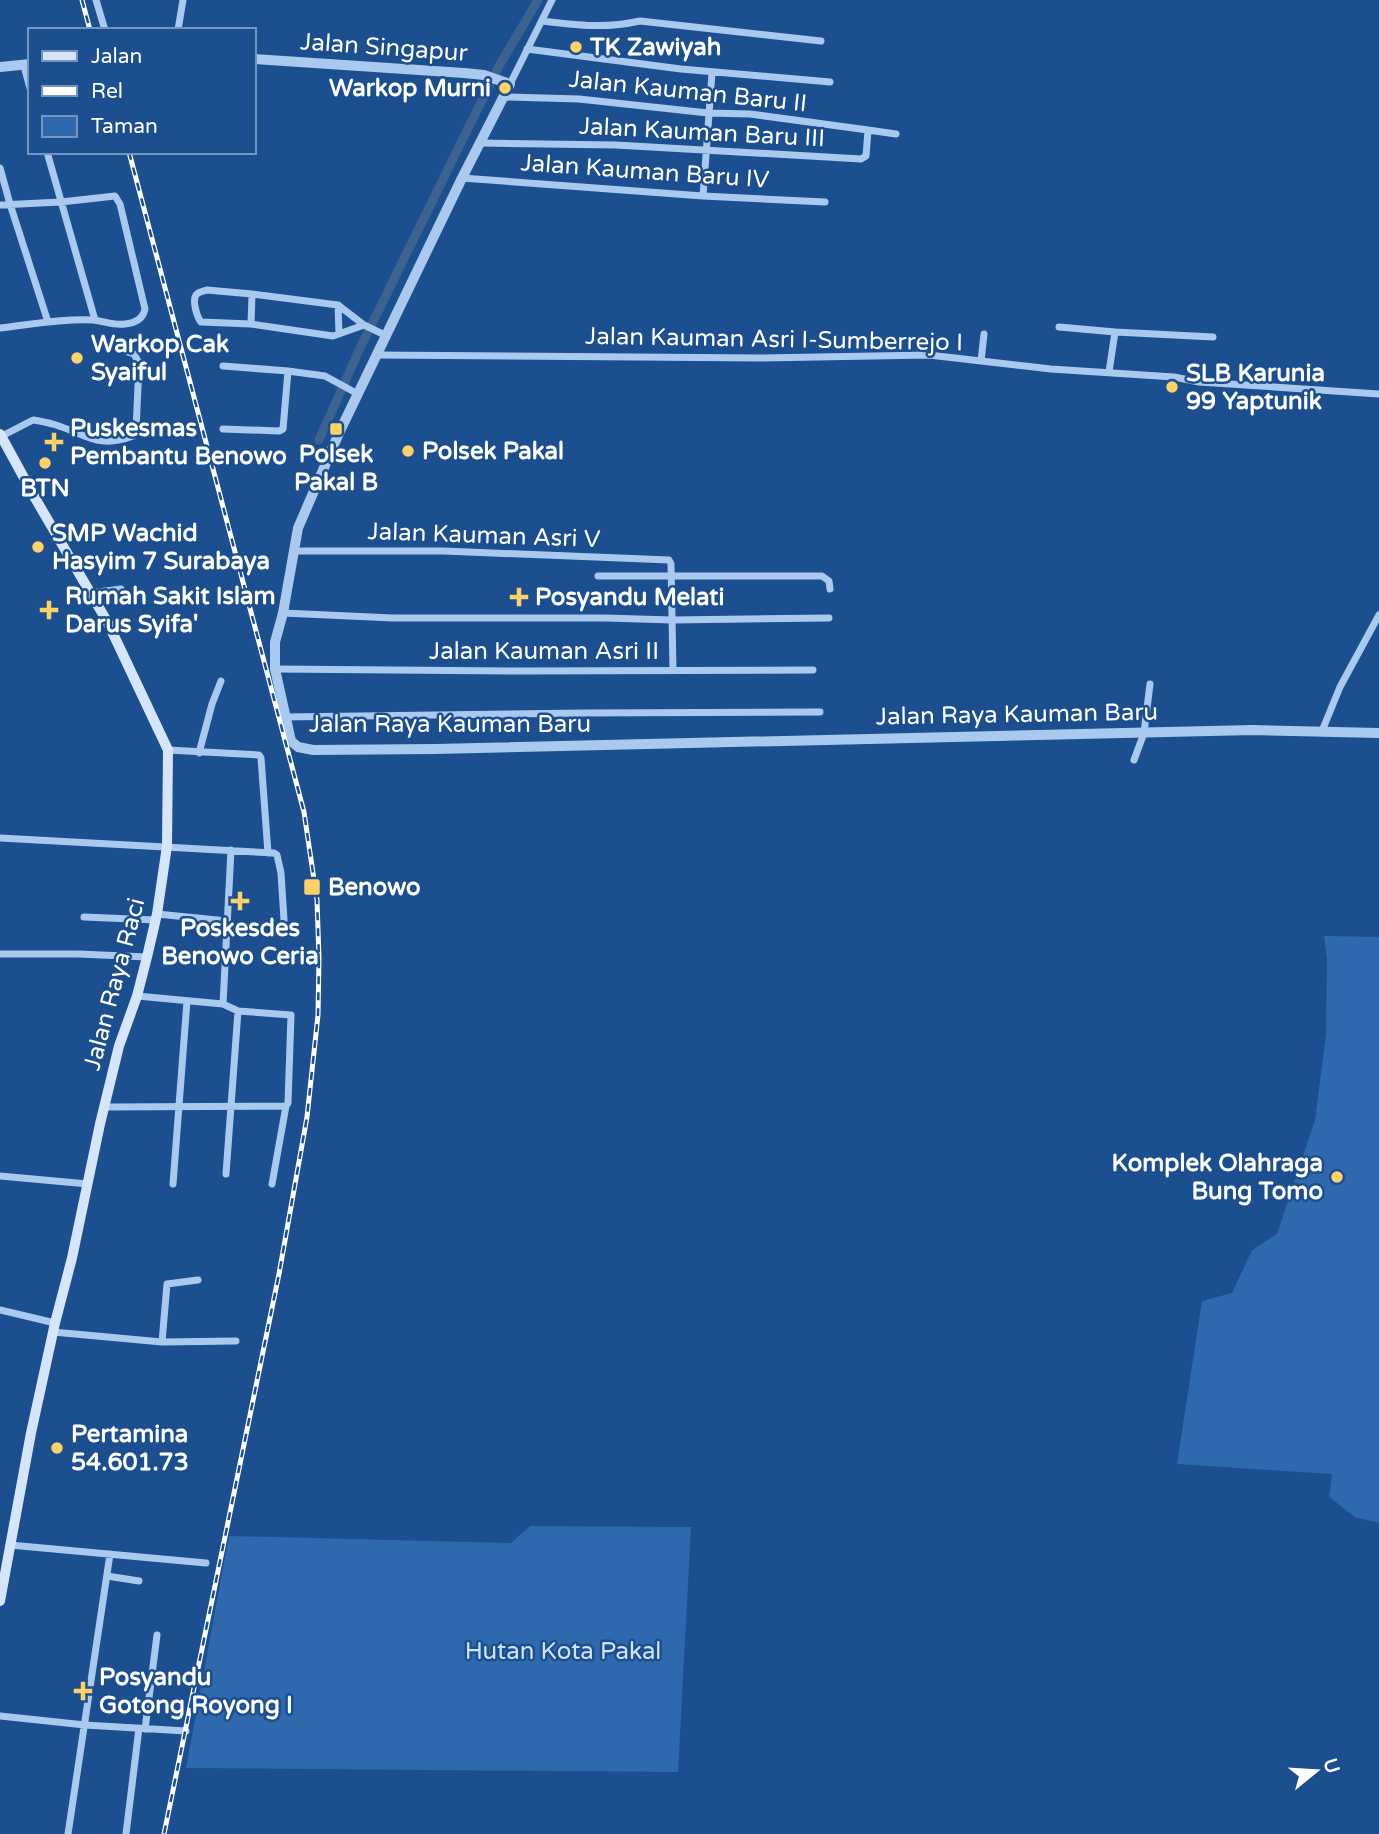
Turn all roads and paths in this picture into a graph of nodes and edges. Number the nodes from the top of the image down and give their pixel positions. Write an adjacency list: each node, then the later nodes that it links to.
1 (96, 0): 5 (street)
2 (183, 0): 6 (street)
3 (552, 0): 4 (street)
4 (542, 21): 7 (street); 8 (street)
5 (103, 28)
6 (178, 28)
7 (821, 41)
8 (527, 49): 12 (street); 13 (street)
9 (256, 59): 13 (street, Jalan Singapur)
10 (27, 65): 11 (street)
11 (0, 67)
12 (712, 73): 14 (street); 16 (street)
13 (507, 82): 15 (street, Jalan Raya Kauman Baru)
14 (830, 82)
15 (504, 97): 16 (street, Jalan Kauman Baru II); 19 (street, Jalan Raya Kauman Baru)
16 (708, 113): 17 (street, Jalan Kauman Baru II); 20 (street)
17 (868, 130): 18 (street); 20 (street, Jalan Kauman Baru III)
18 (896, 134)
19 (481, 143): 20 (street, Jalan Kauman Baru III); 23 (street, Jalan Raya Kauman Baru)
20 (705, 151): 24 (street)
21 (48, 154): 25 (street)
22 (0, 168): 27 (street)
23 (463, 178): 24 (street, Jalan Kauman Baru IV); 40 (street, Jalan Raya Kauman Baru)
24 (703, 196): 26 (street, Jalan Kauman Baru IV)
25 (61, 202): 27 (street); 31 (street); 31 (street)
26 (825, 202)
27 (10, 204): 28 (street); 32 (street)
28 (0, 205)
29 (252, 294): 30 (street); 33 (street); 33 (street)
30 (338, 305): 34 (street); 38 (street)
31 (95, 320): 32 (street)
32 (48, 322): 36 (street)
33 (251, 324): 38 (street)
34 (364, 325): 38 (street); 40 (street)
35 (1059, 327): 37 (street)
36 (0, 328)
37 (1115, 332): 41 (street); 47 (street)
38 (339, 334)
39 (984, 334): 44 (street)
40 (387, 336): 43 (street, Jalan Raya Kauman Baru)
41 (1213, 337)
42 (121, 351): 51 (street)
43 (377, 355): 44 (street, Jalan Kauman Asri I-Sumberrejo I); 48 (street, Jalan Raya Kauman Baru)
44 (981, 361): 47 (street, Jalan Kauman Asri I-Sumberrejo I)
45 (223, 366): 46 (street)
46 (288, 371): 48 (street); 50 (street)
47 (1109, 372): 49 (street, Jalan Kauman Asri I-Sumberrejo I)
48 (355, 392): 52 (street, Jalan Raya Kauman Baru)
49 (1379, 394)
50 (223, 429)
51 (1, 435): 57 (main road)
52 (293, 551): 54 (street, Jalan Kauman Asri V); 58 (street, Jalan Raya Kauman Baru)
53 (598, 576): 54 (street)
54 (671, 576): 56 (street); 61 (street)
55 (121, 589): 57 (street)
56 (830, 590)
57 (91, 593): 72 (main road)
58 (283, 613): 61 (street); 62 (street, Jalan Raya Kauman Baru)
59 (1379, 615): 69 (street)
60 (829, 618): 61 (street)
61 (672, 620): 63 (street)
62 (275, 669): 63 (street, Jalan Kauman Asri II); 68 (street, Jalan Raya Kauman Baru)
63 (673, 670): 64 (street, Jalan Kauman Asri II)
64 (813, 670)
65 (221, 681): 73 (street)
66 (1150, 684): 70 (street)
67 (820, 712): 68 (street)
68 (284, 717): 70 (street, Jalan Raya Kauman Baru)
69 (1322, 731): 70 (street, Jalan Raya Kauman Baru); 71 (street, Jalan Raya Kauman Baru)
70 (1144, 733): 74 (street)
71 (1379, 733)
72 (168, 750): 73 (street); 76 (main road, Jalan Raya Raci)
73 (199, 753): 78 (street)
74 (1134, 760)
75 (0, 838): 76 (street)
76 (167, 846): 77 (street); 80 (main road, Jalan Raya Raci)
77 (231, 850): 78 (street); 82 (street)
78 (268, 853): 81 (street)
79 (84, 917): 80 (street)
80 (156, 917): 82 (street); 84 (main road, Jalan Raya Raci)
81 (284, 920)
82 (227, 922): 87 (street)
83 (0, 954): 84 (street)
84 (147, 957): 85 (main road, Jalan Raya Raci)
85 (136, 996): 86 (street); 91 (main road, Jalan Raya Raci)
86 (187, 1001): 87 (street); 92 (street)
87 (223, 1004): 88 (street)
88 (238, 1011): 89 (street); 90 (street)
89 (286, 1105): 90 (street); 97 (street)
90 (231, 1106): 92 (street); 93 (street)
91 (104, 1107): 92 (street); 95 (main road, Jalan Raya Raci)
92 (179, 1107): 96 (street)
93 (226, 1174)
94 (0, 1175): 95 (street)
95 (88, 1184): 100 (main road, Jalan Raya Raci)
96 (173, 1184)
97 (272, 1184)
98 (198, 1280): 102 (street)
99 (0, 1310): 100 (street)
100 (54, 1328): 102 (street); 103 (main road, Jalan Raya Raci)
101 (236, 1341): 102 (street)
102 (162, 1342)
103 (10, 1545): 104 (street); 108 (main road, Jalan Raya Raci)
104 (110, 1554): 105 (street); 106 (street)
105 (206, 1563)
106 (107, 1576): 107 (street); 111 (street)
107 (139, 1581)
108 (0, 1601)
109 (157, 1635): 112 (street)
110 (0, 1716): 111 (street)
111 (85, 1725): 112 (street); 114 (street)
112 (142, 1729): 113 (street); 115 (street)
113 (186, 1731)
114 (68, 1834)
115 (126, 1834)

